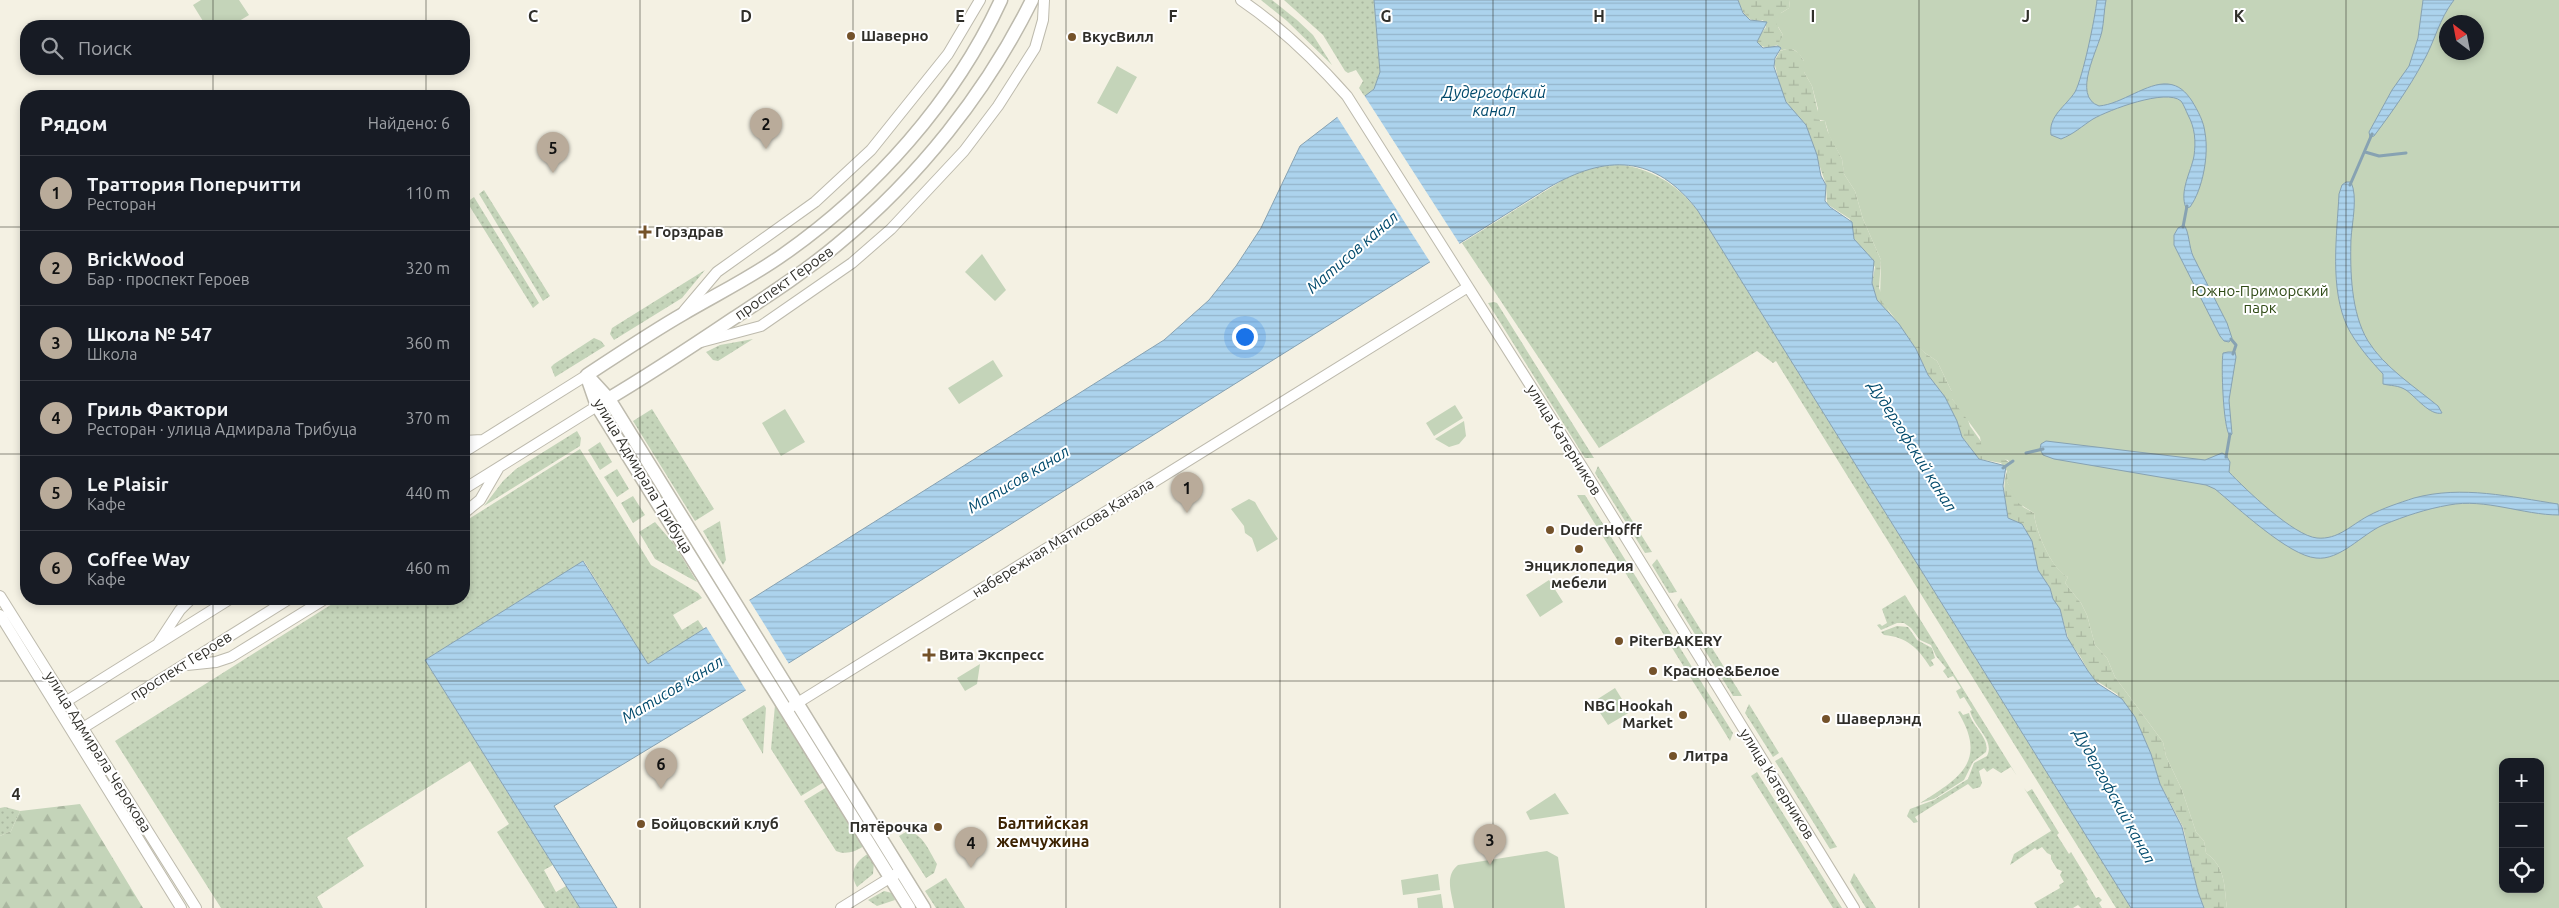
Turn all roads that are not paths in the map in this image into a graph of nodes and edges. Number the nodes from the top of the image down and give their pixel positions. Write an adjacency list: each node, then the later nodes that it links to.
1 (980, 0): 7 (street)
2 (1001, 0): 7 (street, проспект Героев)
3 (1032, 0): 8 (street, проспект Героев)
4 (1044, 0): 8 (street)
5 (1241, 0): 6 (street, улица Катерников)
6 (1468, 287): 28 (street, набережная Матисова Канала); 37 (street, улица Катерников)
7 (683, 314): 9 (street, проспект Героев)
8 (697, 342): 10 (street, проспект Героев)
9 (587, 375): 10 (street, улица Адмирала Трибуца); 11 (street, улица Адмирала Трибуца); 13 (street, проспект Героев)
10 (609, 399): 11 (street, проспект Героев); 19 (street, улица Адмирала Трибуца)
11 (597, 406): 15 (street, проспект Героев); 19 (street, улица Адмирала Трибуца)
12 (470, 440): 13 (street)
13 (483, 440): 14 (street, проспект Героев)
14 (470, 448)
15 (499, 467): 16 (street, проспект Героев); 17 (street)
16 (470, 485)
17 (470, 509)
18 (0, 596): 27 (street, улица Адмирала Черокова)
19 (728, 604): 28 (street, улица Адмирала Трибуца)
20 (185, 605): 25 (street)
21 (220, 605): 25 (street, проспект Героев)
22 (280, 605): 26 (street, проспект Героев)
23 (315, 605): 26 (street)
24 (0, 615): 27 (street, улица Адмирала Черокова)
25 (157, 645): 27 (street, проспект Героев)
26 (184, 665): 29 (street, проспект Героев)
27 (62, 705): 29 (street, улица Адмирала Черокова); 30 (street, улица Адмирала Черокова)
28 (791, 707): 31 (street, улица Адмирала Трибуца)
29 (83, 728): 30 (street, проспект Героев); 33 (street, улица Адмирала Черокова)
30 (73, 734): 32 (street, улица Адмирала Черокова)
31 (896, 874): 34 (street); 35 (street, улица Адмирала Трибуца); 36 (street, улица Адмирала Трибуца)
32 (181, 908)
33 (196, 908)
34 (841, 908)
35 (909, 908)
36 (924, 908)
37 (1854, 908)

